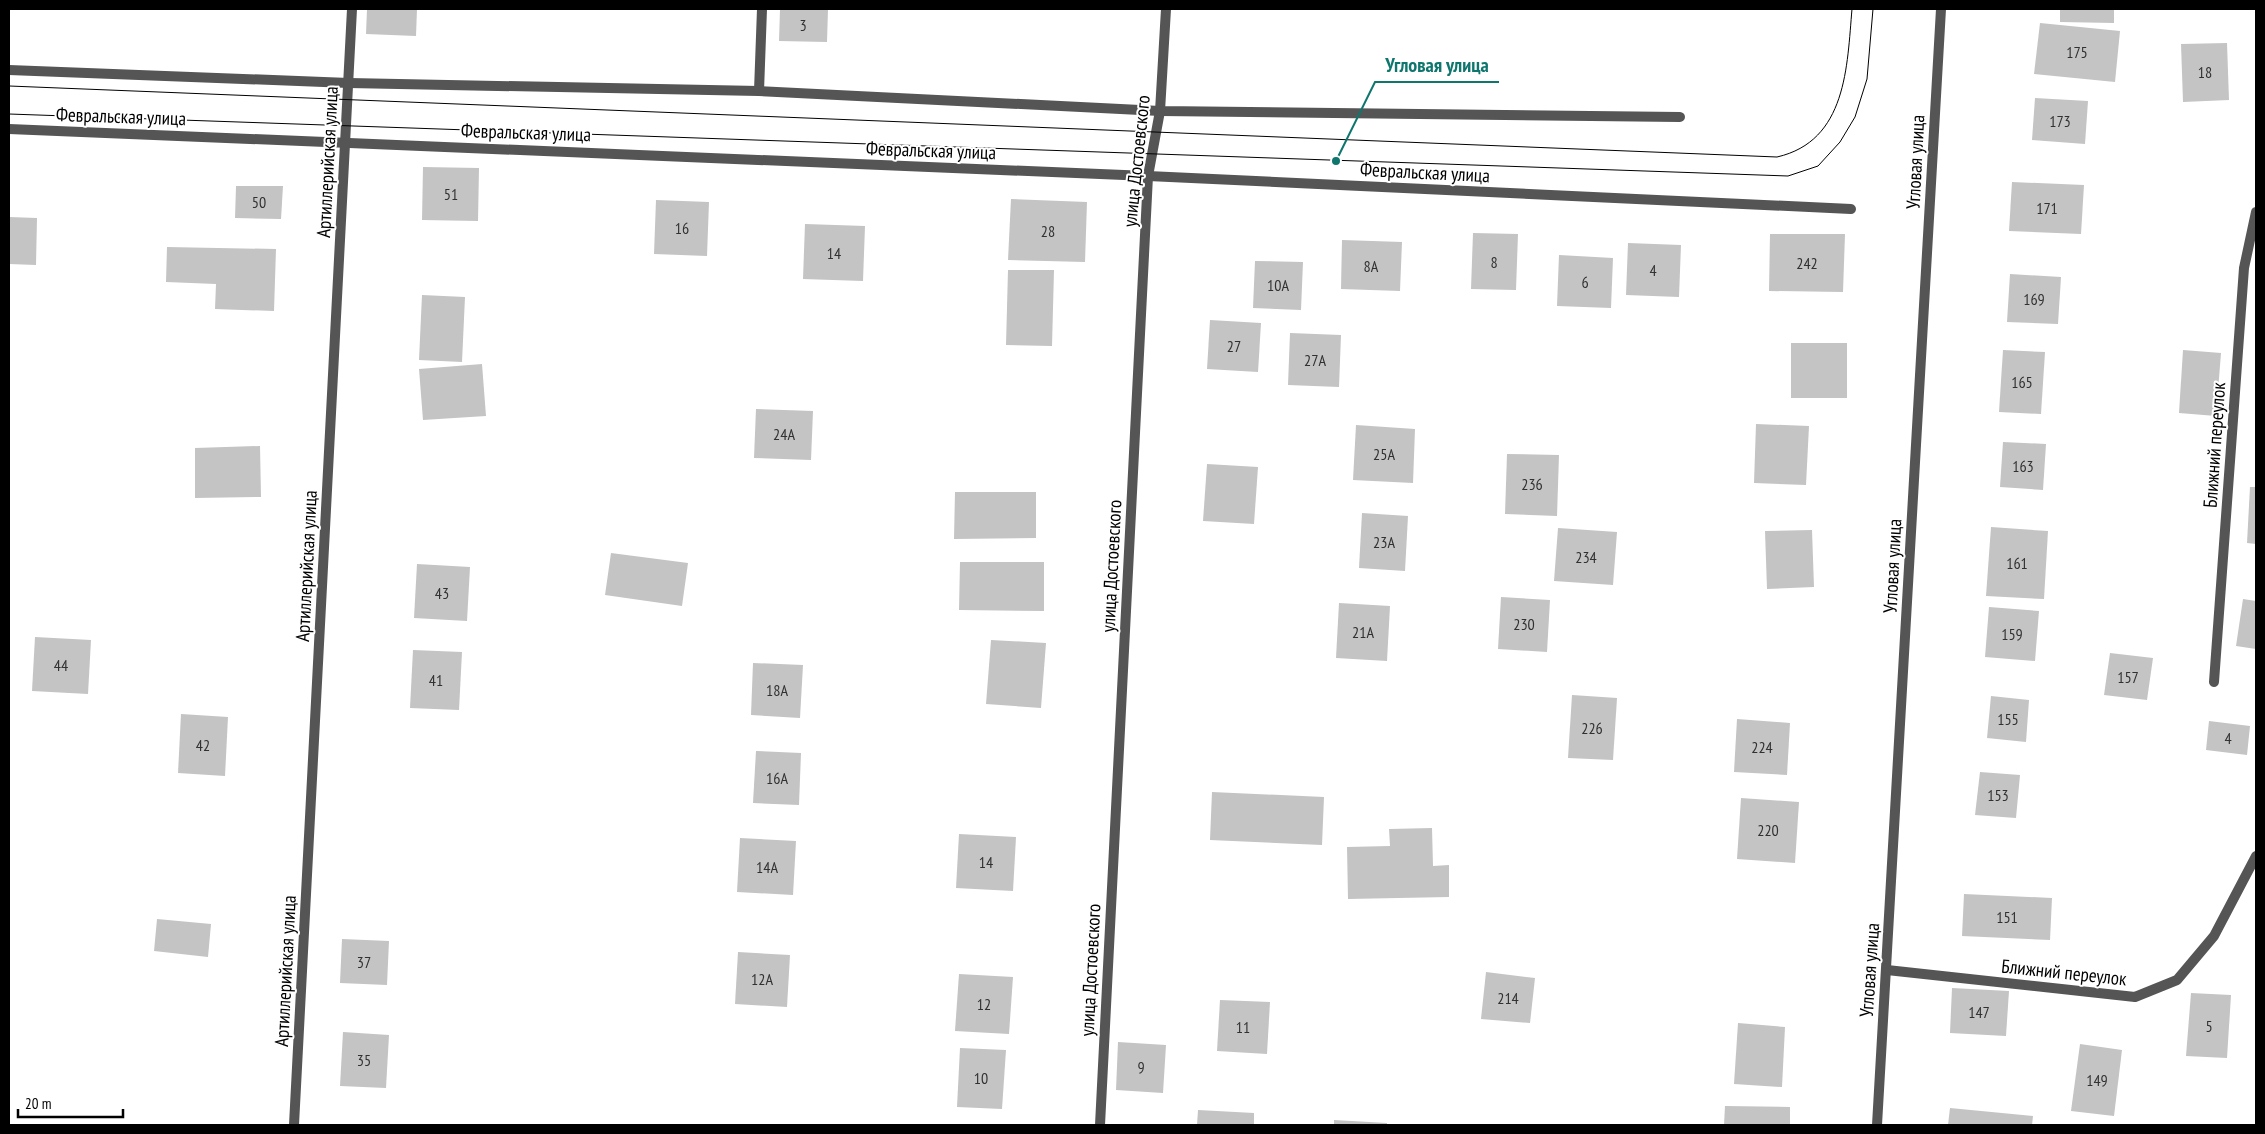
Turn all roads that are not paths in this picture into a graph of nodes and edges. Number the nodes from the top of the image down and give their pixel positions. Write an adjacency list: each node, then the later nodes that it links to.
1 (352, 9): 6 (street, Артиллерийская улица)
2 (762, 9): 7 (street)
3 (1166, 9): 8 (street, улица Достоевского)
4 (1941, 9): 17 (street, Угловая улица)
5 (9, 70): 6 (street)
6 (349, 83): 7 (street); 11 (street, Артиллерийская улица)
7 (759, 91): 8 (street)
8 (1160, 111): 9 (street); 12 (street, улица Достоевского)
9 (1680, 117)
10 (9, 129): 11 (street, Февральская улица)
11 (346, 142): 12 (street, Февральская улица); 18 (street, Артиллерийская улица)
12 (1148, 176): 13 (street, Февральская улица); 19 (street, улица Достоевского)
13 (1851, 209)
14 (2256, 212): 15 (street, Ближний переулок)
15 (2214, 682)
16 (2256, 856): 17 (street, Ближний переулок)
17 (1887, 970): 20 (street, Угловая улица)
18 (294, 1125)
19 (1100, 1125)
20 (1877, 1125)

